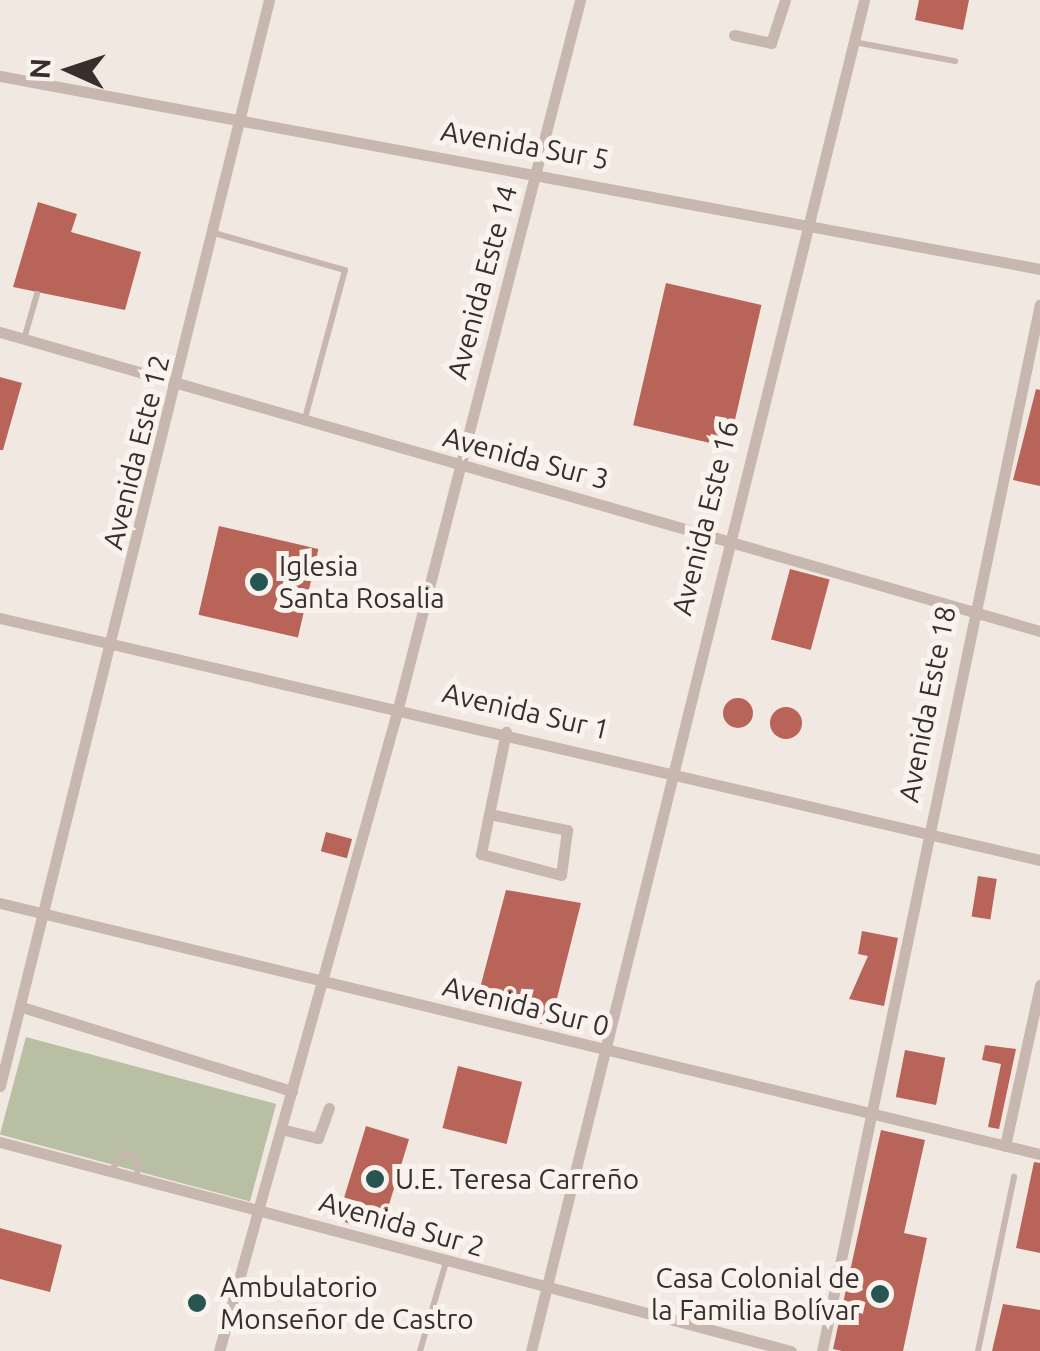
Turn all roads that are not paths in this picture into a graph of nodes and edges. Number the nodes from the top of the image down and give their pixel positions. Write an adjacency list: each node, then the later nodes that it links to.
1 (269, 0): 9 (street, Avenida Este 12)
2 (580, 0): 10 (street, Avenida Este 14)
3 (785, 0): 5 (street)
4 (864, 0): 6 (street, Avenida Este 16)
5 (734, 35)
6 (853, 42): 7 (lane); 11 (street, Avenida Este 16)
7 (956, 61)
8 (0, 76): 9 (street, Avenida Sur 5)
9 (242, 121): 10 (street, Avenida Sur 5); 12 (street, Avenida Este 12)
10 (536, 172): 11 (street, Avenida Sur 5); 20 (street, Avenida Este 14)
11 (803, 221): 13 (street, Avenida Sur 5); 21 (street, Avenida Este 16)
12 (214, 233): 18 (street, Avenida Este 12); 19 (lane)
13 (1040, 269)
14 (37, 294): 17 (lane)
15 (1040, 305): 22 (street, Avenida Este 18)
16 (0, 332): 17 (street, Avenida Sur 3)
17 (24, 339): 18 (street, Avenida Sur 3)
18 (176, 388): 19 (street, Avenida Sur 3); 25 (street, Avenida Este 12)
19 (304, 424): 20 (street, Avenida Sur 3)
20 (460, 467): 21 (street, Avenida Sur 3); 26 (street, Avenida Este 14)
21 (727, 537): 22 (street, Avenida Sur 3); 28 (street, Avenida Este 16)
22 (969, 611): 24 (street, Avenida Sur 3); 30 (street, Avenida Este 18)
23 (0, 618): 25 (street, Avenida Sur 1)
24 (1040, 630)
25 (114, 646): 26 (street, Avenida Sur 1); 33 (street, Avenida Este 12)
26 (398, 708): 27 (street, Avenida Sur 1); 34 (street, Avenida Este 14)
27 (506, 732): 28 (street, Avenida Sur 1); 29 (street)
28 (670, 769): 30 (street, Avenida Sur 1); 37 (street, Avenida Este 16)
29 (489, 814): 29 (street)
30 (927, 835): 31 (street, Avenida Sur 1); 41 (street, Avenida Este 18)
31 (1040, 860)
32 (0, 903): 33 (street, Avenida Sur 0)
33 (47, 914): 34 (street, Avenida Sur 0); 36 (street, Avenida Este 12)
34 (322, 981): 37 (street, Avenida Sur 0); 39 (street, Avenida Este 14)
35 (1039, 994): 44 (street)
36 (22, 1007): 38 (street, Avenida Este 12); 39 (street)
37 (602, 1050): 41 (street, Avenida Sur 0); 51 (street, Avenida Este 16)
38 (0, 1086)
39 (292, 1091): 42 (street, Avenida Este 14)
40 (329, 1108): 42 (street)
41 (876, 1117): 44 (street, Avenida Sur 0); 56 (street, Avenida Este 18)
42 (282, 1129): 49 (street, Avenida Este 14)
43 (0, 1142): 46 (street, Avenida Sur 2)
44 (1006, 1146): 45 (street, Avenida Sur 0)
45 (1040, 1154)
46 (111, 1171): 47 (street, Avenida Sur 2); 47 (lane)
47 (137, 1177): 49 (street, Avenida Sur 2)
48 (1014, 1177): 57 (lane)
49 (259, 1210): 50 (street, Avenida Sur 2); 52 (street, Avenida Este 14)
50 (446, 1262): 51 (street, Avenida Sur 2); 53 (lane)
51 (546, 1291): 54 (street, Avenida Este 16); 55 (street, Avenida Sur 2)
52 (219, 1351)
53 (420, 1351)
54 (532, 1351)
55 (791, 1351)
56 (822, 1351)
57 (978, 1351)

